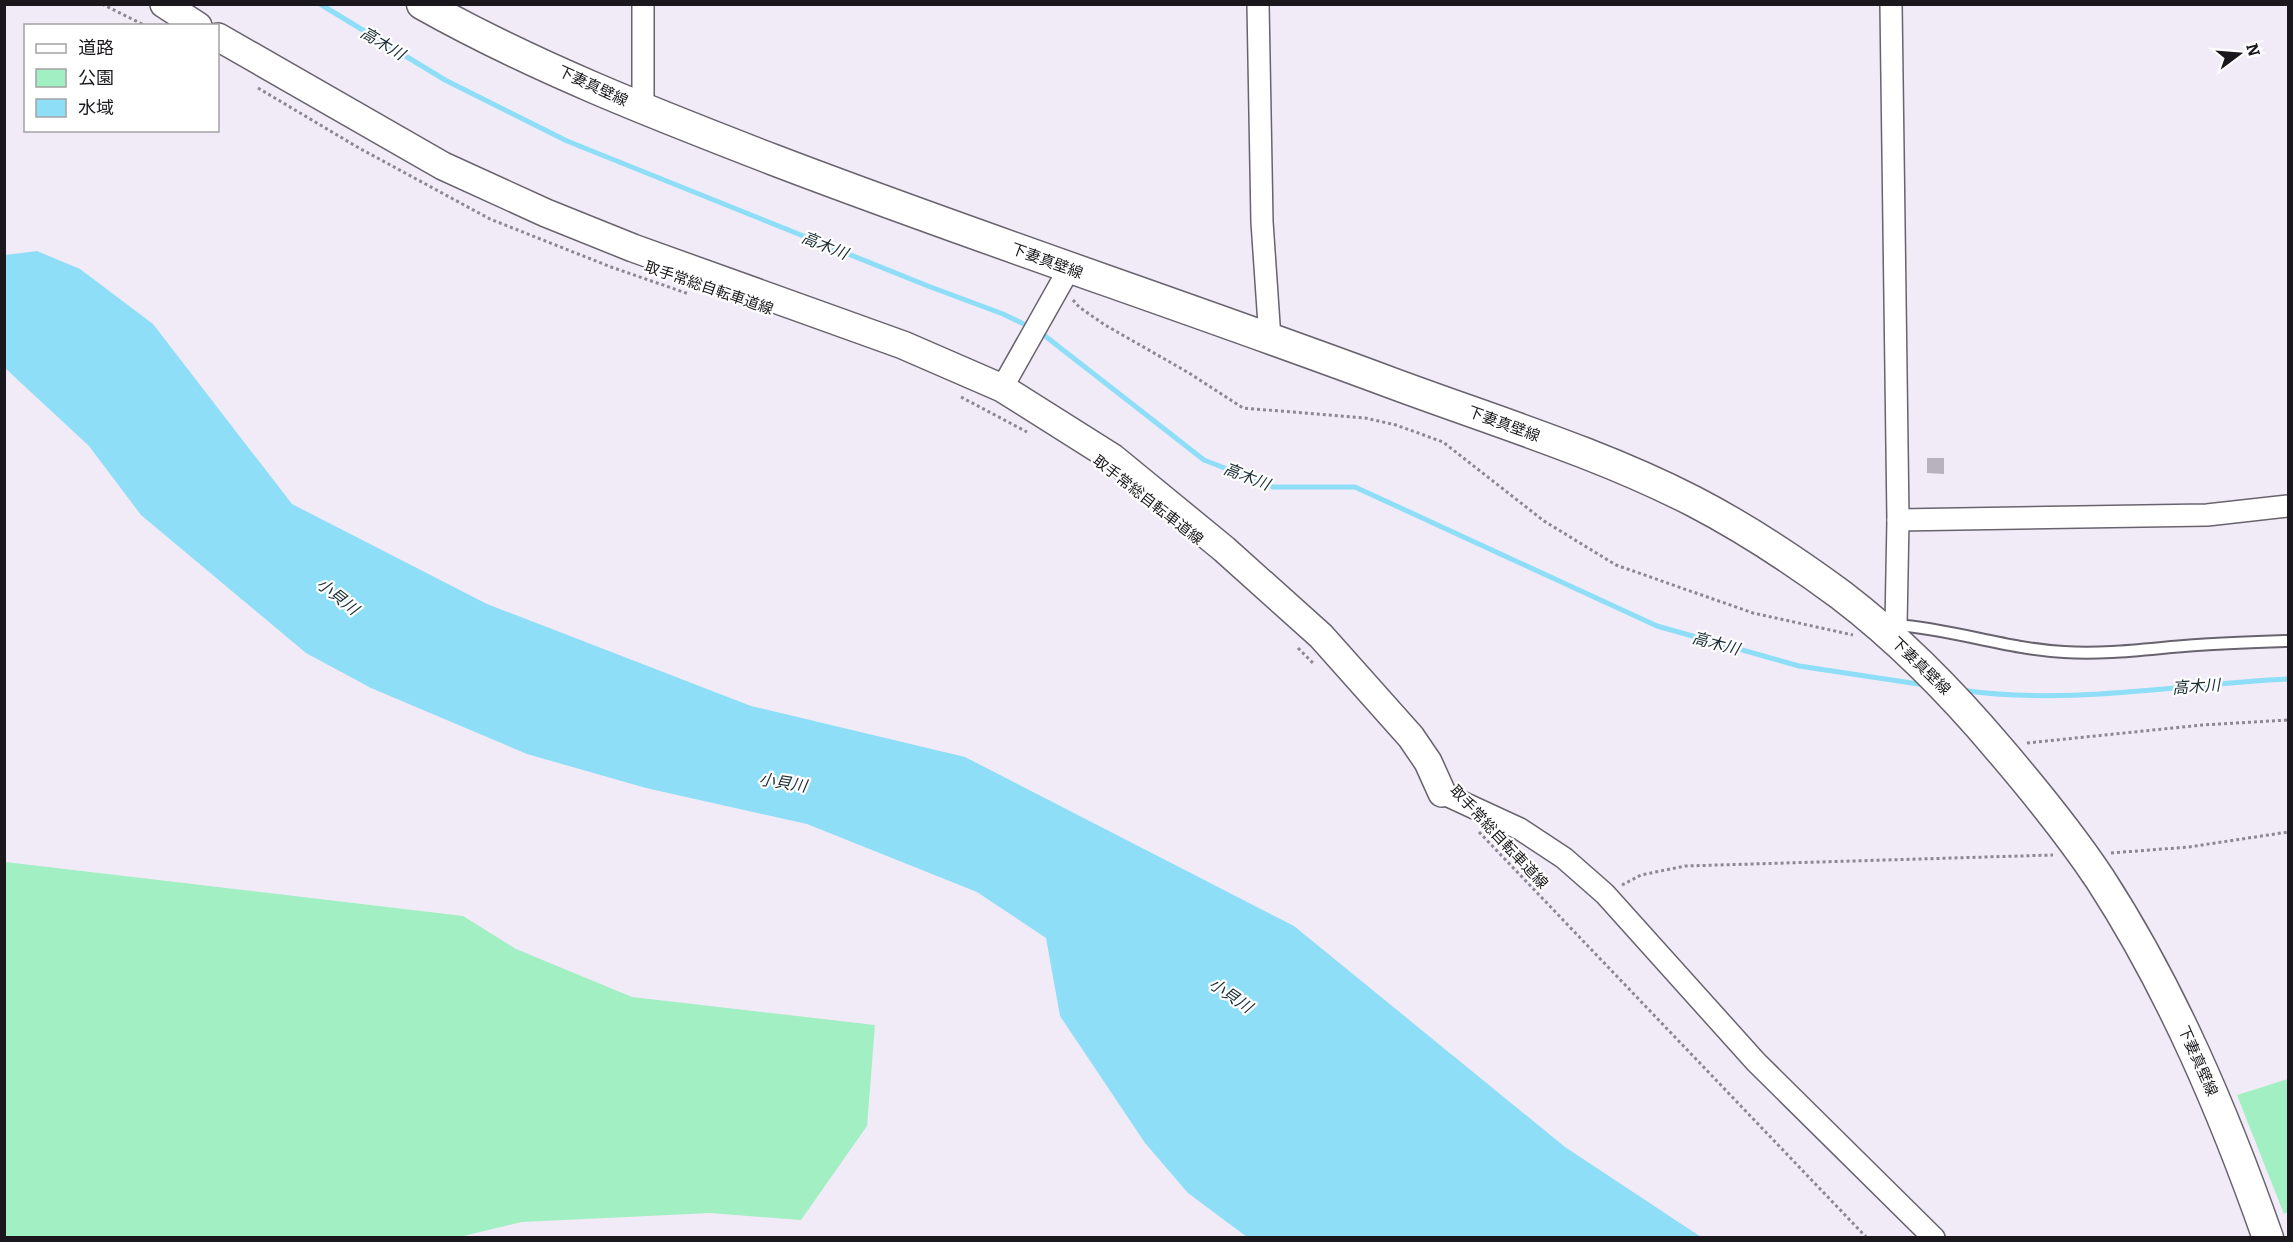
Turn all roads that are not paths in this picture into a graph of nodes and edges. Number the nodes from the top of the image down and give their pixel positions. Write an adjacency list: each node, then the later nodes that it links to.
1 (164, 4): 6 (street)
2 (422, 4): 8 (main road, 下妻真壁線)
3 (643, 4): 8 (street)
4 (1258, 4): 10 (street)
5 (1891, 4): 13 (street)
6 (195, 24)
7 (219, 38): 11 (street)
8 (641, 108): 9 (main road, 下妻真壁線)
9 (1062, 280): 10 (main road, 下妻真壁線); 11 (street)
10 (1270, 339): 14 (main road, 下妻真壁線)
11 (1002, 388): 16 (street)
12 (2289, 506): 13 (street)
13 (1898, 520): 14 (street)
14 (1894, 635): 15 (lane); 17 (main road, 下妻真壁線)
15 (2289, 641)
16 (1442, 793): 18 (street)
17 (2261, 1236)
18 (1934, 1238)

